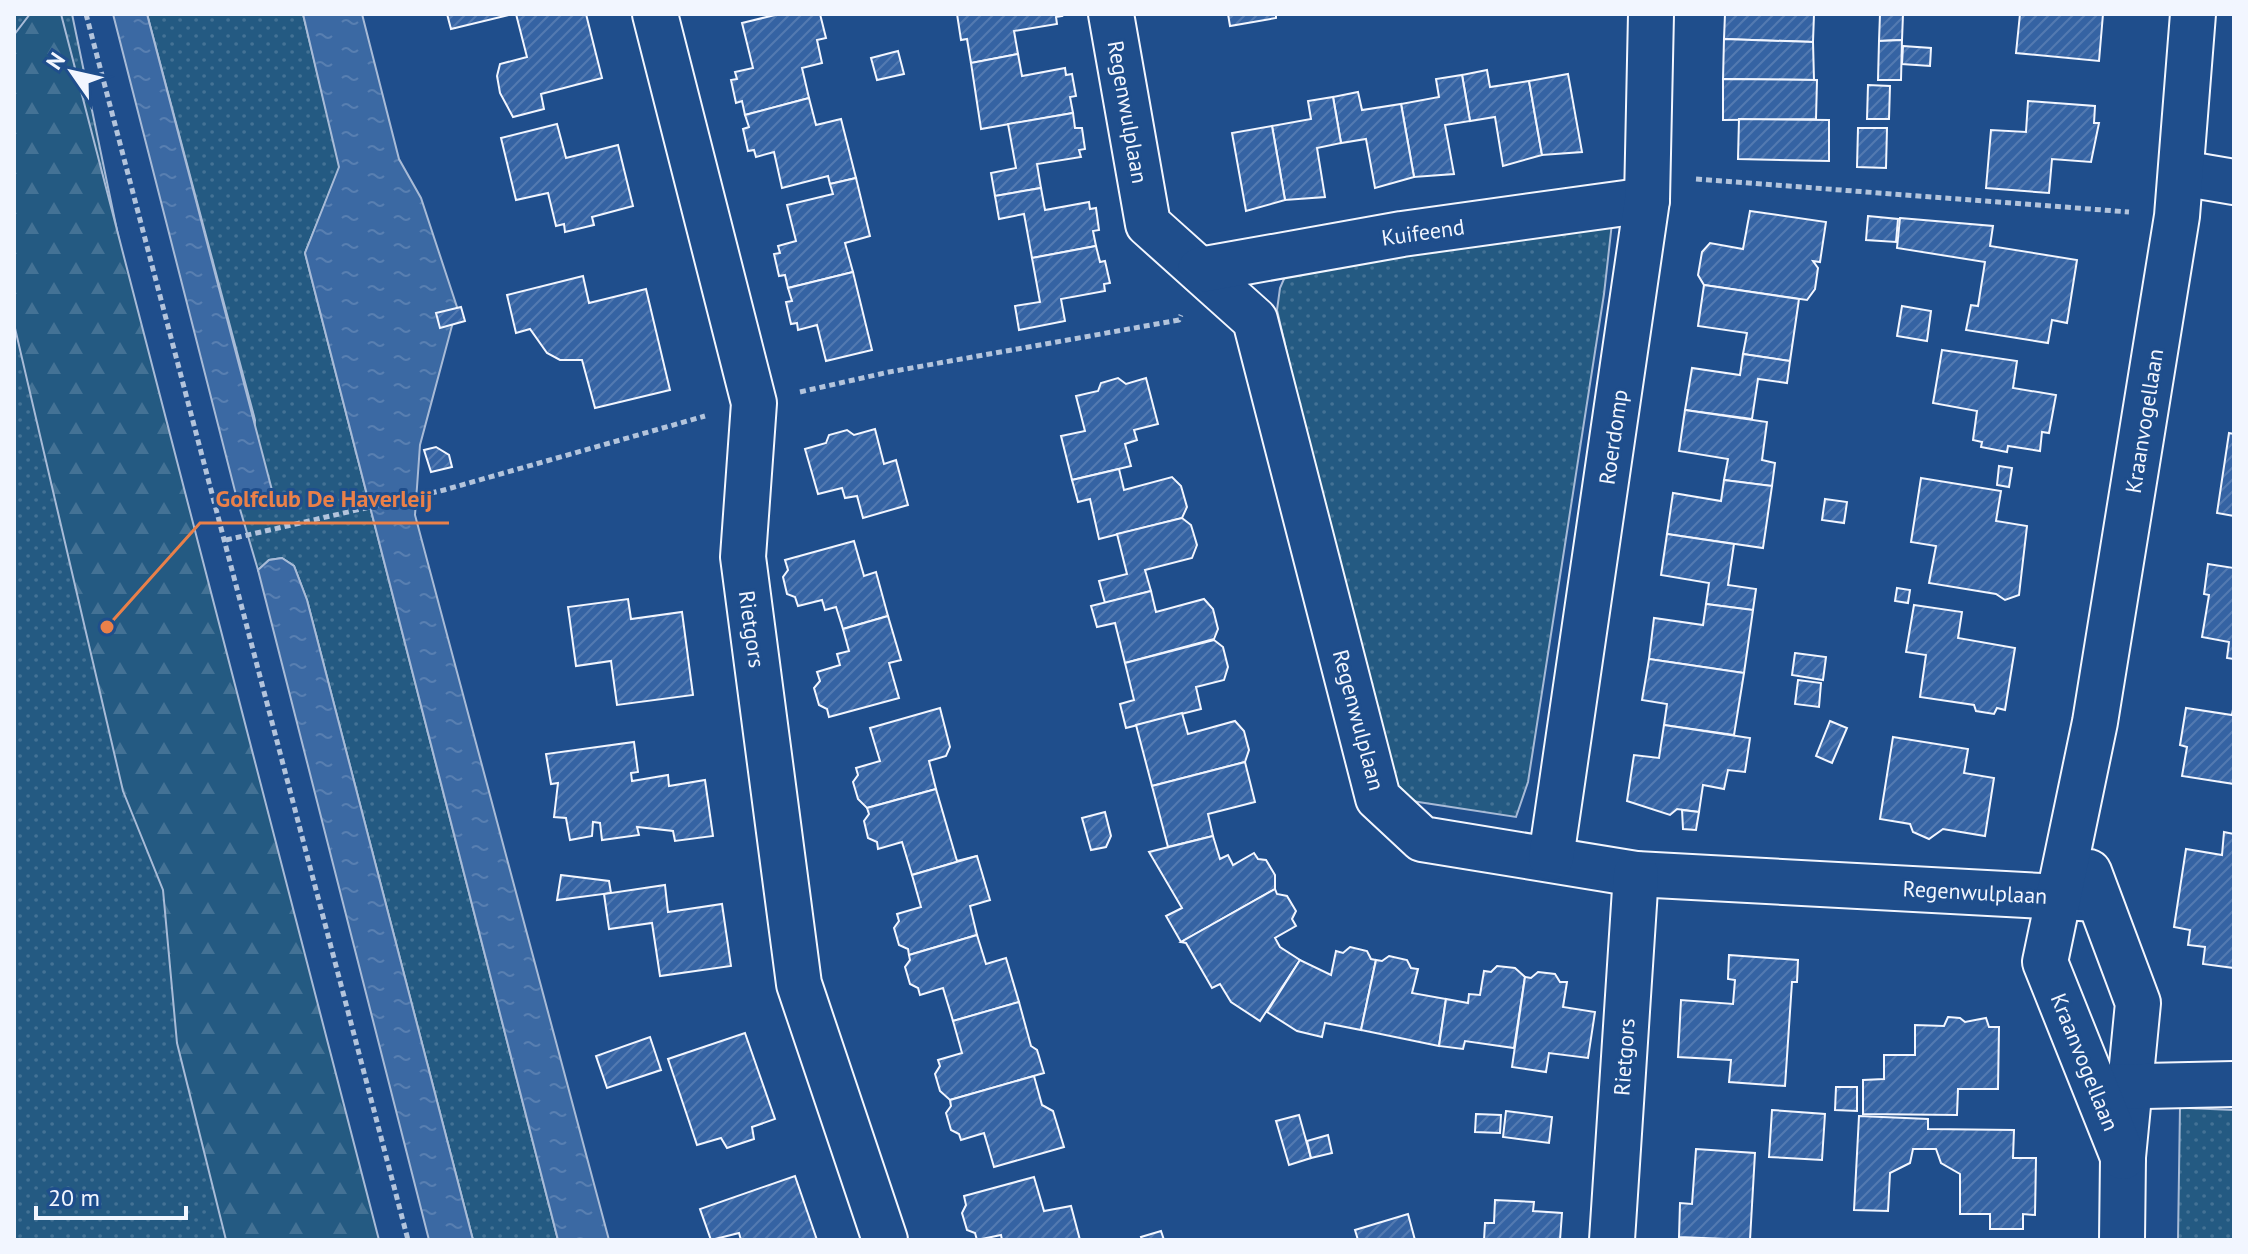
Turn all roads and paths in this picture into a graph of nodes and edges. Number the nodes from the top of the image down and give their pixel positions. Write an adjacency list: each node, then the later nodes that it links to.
1 (86, 14): 12 (path)
2 (655, 14): 11 (street, Rietgors)
3 (1111, 14): 10 (street, Regenwulplaan)
4 (1651, 14): 8 (street, Roerdomp)
5 (2193, 14): 6 (street, Kraanvogellaan)
6 (2181, 173): 7 (street); 9 (street, Kraanvogellaan)
7 (2234, 182)
8 (1647, 188): 9 (path); 10 (street, Kuifeend); 13 (street, Roerdomp)
9 (2177, 216): 15 (street, Kraanvogellaan)
10 (1200, 270): 11 (path); 13 (street, Regenwulplaan)
11 (754, 403): 12 (path); 19 (street, Rietgors)
12 (226, 540): 18 (path)
13 (1551, 858): 14 (street, Regenwulplaan)
14 (1636, 874): 15 (street, Regenwulplaan); 20 (street, Rietgors)
15 (2078, 898): 17 (street, Kraanvogellaan); 17 (street, Kraanvogellaan)
16 (2234, 1084): 17 (street)
17 (2112, 1086): 21 (street, Kraanvogellaan)
18 (408, 1240)
19 (885, 1240)
20 (1612, 1240)
21 (2122, 1240)

